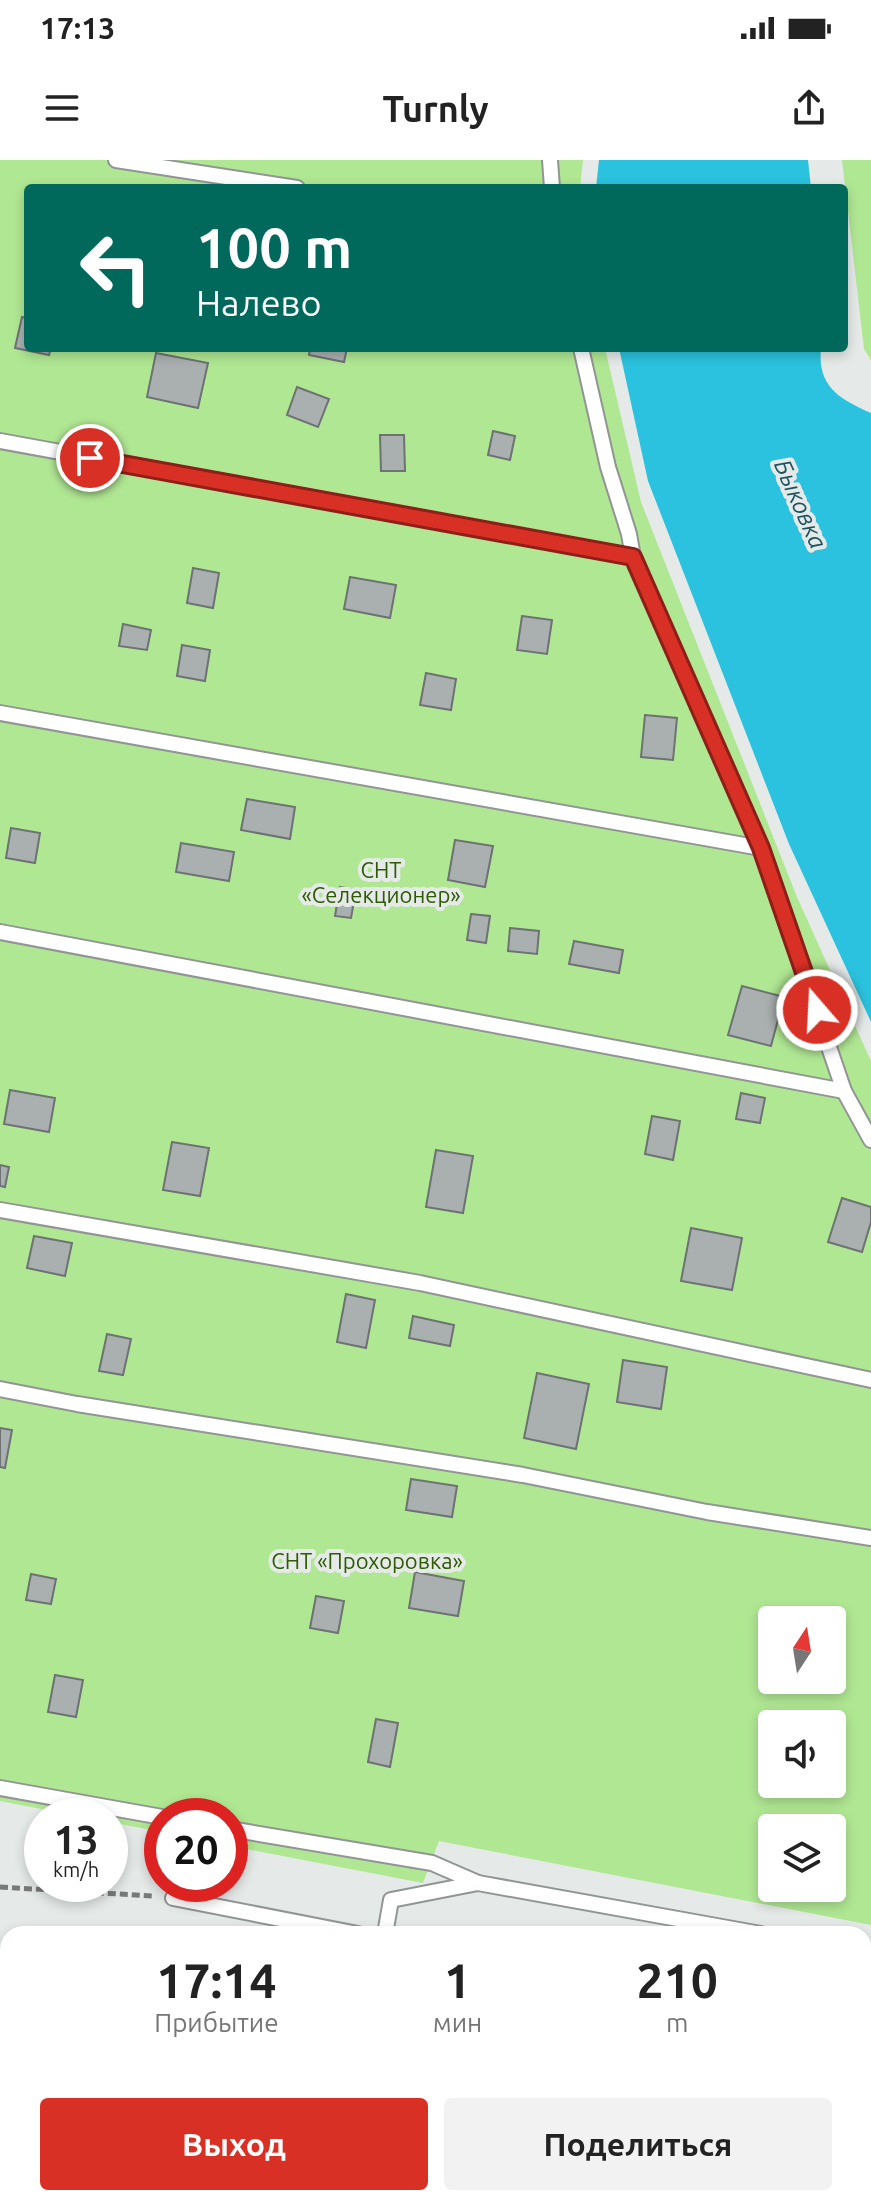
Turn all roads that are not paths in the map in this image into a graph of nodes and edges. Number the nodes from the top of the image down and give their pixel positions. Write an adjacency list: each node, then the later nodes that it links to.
1 (116, 160): 3 (lane)
2 (550, 160): 4 (lane)
3 (271, 184)
4 (552, 184)
5 (582, 352): 7 (lane)
6 (0, 441): 7 (lane)
7 (633, 557): 9 (lane)
8 (0, 713): 9 (lane)
9 (761, 848): 11 (lane)
10 (0, 932): 11 (lane)
11 (844, 1091): 12 (lane)
12 (871, 1140)
13 (0, 1210): 14 (lane)
14 (871, 1380)
15 (0, 1389): 16 (lane)
16 (871, 1538)
17 (0, 1788): 18 (lane)
18 (144, 1814)
19 (248, 1832): 20 (lane)
20 (478, 1883): 23 (lane); 24 (lane)
21 (194, 1902): 22 (lane)
22 (317, 1926)
23 (386, 1926)
24 (717, 1926)

